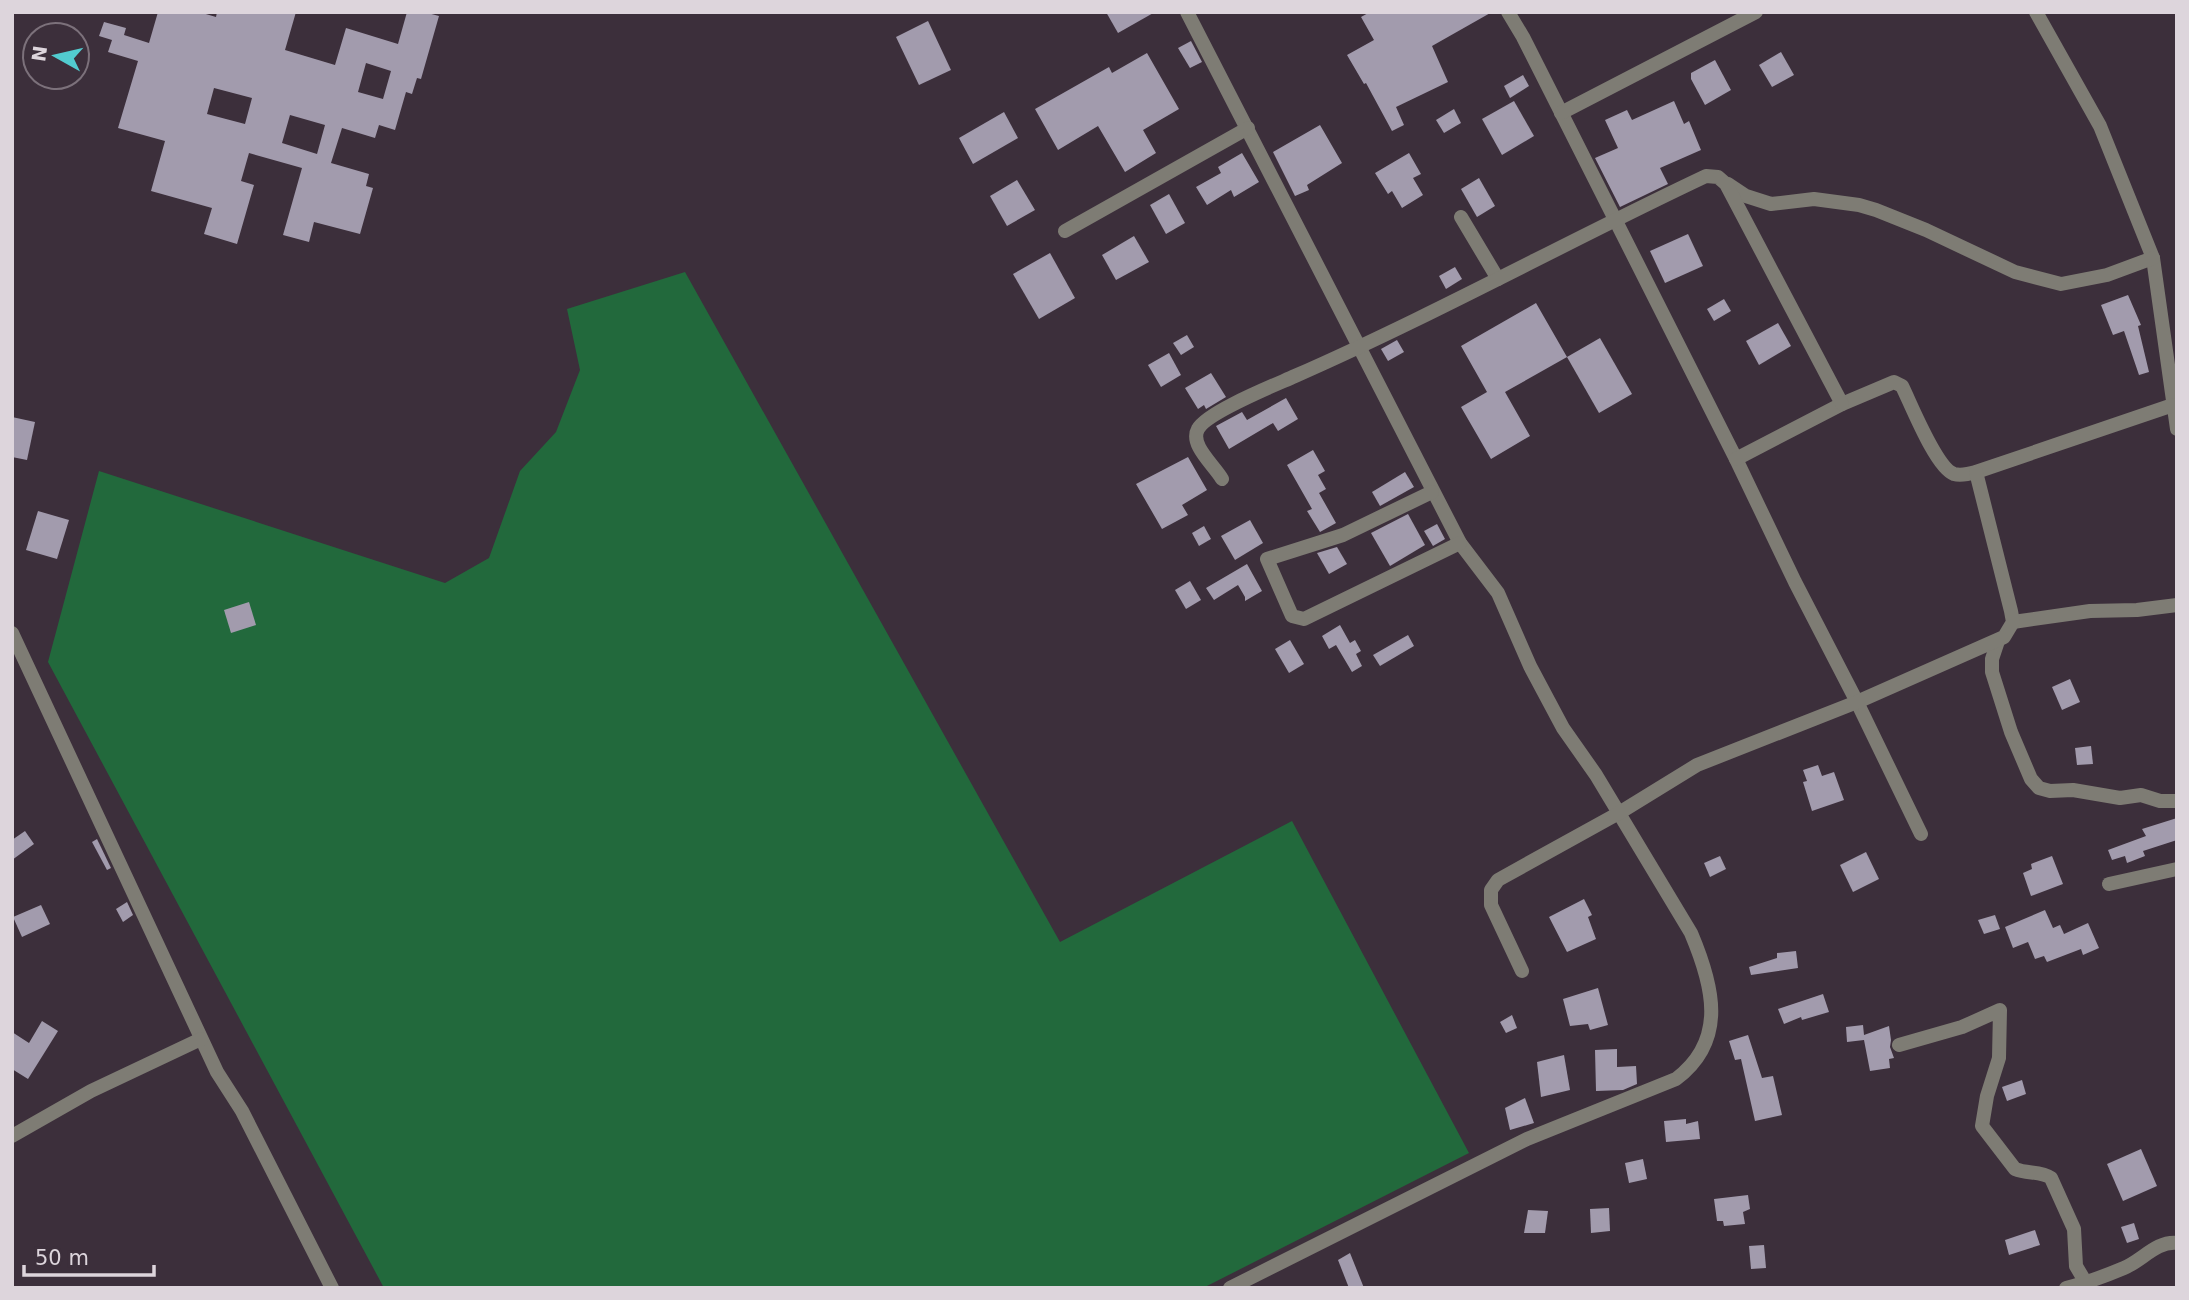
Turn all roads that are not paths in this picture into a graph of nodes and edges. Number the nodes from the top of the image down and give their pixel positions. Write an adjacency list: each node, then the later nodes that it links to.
1 (1187, 12): 6 (street)
2 (1508, 12): 5 (street)
3 (1756, 12): 5 (street)
4 (2036, 12): 11 (street)
5 (1561, 113): 9 (street)
6 (1248, 128): 10 (street); 13 (street)
7 (1726, 184): 9 (street); 11 (street); 14 (street)
8 (1461, 217): 12 (street)
9 (1614, 220): 12 (street); 17 (street)
10 (1065, 231)
11 (2152, 258): 15 (street)
12 (1497, 279): 13 (street)
13 (1359, 348): 19 (street); 20 (street)
14 (1842, 404): 17 (street); 18 (street)
15 (2173, 405): 16 (street); 18 (street)
16 (2177, 429)
17 (1736, 459): 26 (street)
18 (1976, 472): 23 (street)
19 (1222, 479)
20 (1432, 492): 21 (street); 21 (street)
21 (1460, 543): 28 (street)
22 (2177, 605): 23 (street)
23 (2013, 622): 25 (street)
24 (12, 633): 33 (street)
25 (1997, 641): 26 (street); 27 (street)
26 (1857, 702): 28 (street); 29 (street)
27 (2177, 801)
28 (1619, 813): 32 (street); 39 (street)
29 (1921, 834)
30 (2177, 869): 31 (street)
31 (2109, 884)
32 (1521, 971)
33 (201, 1039): 35 (street); 38 (street)
34 (1899, 1045): 37 (street)
35 (12, 1136)
36 (2177, 1242): 37 (street)
37 (2086, 1283): 40 (street)
38 (328, 1286)
39 (1230, 1288)
40 (2066, 1288)

